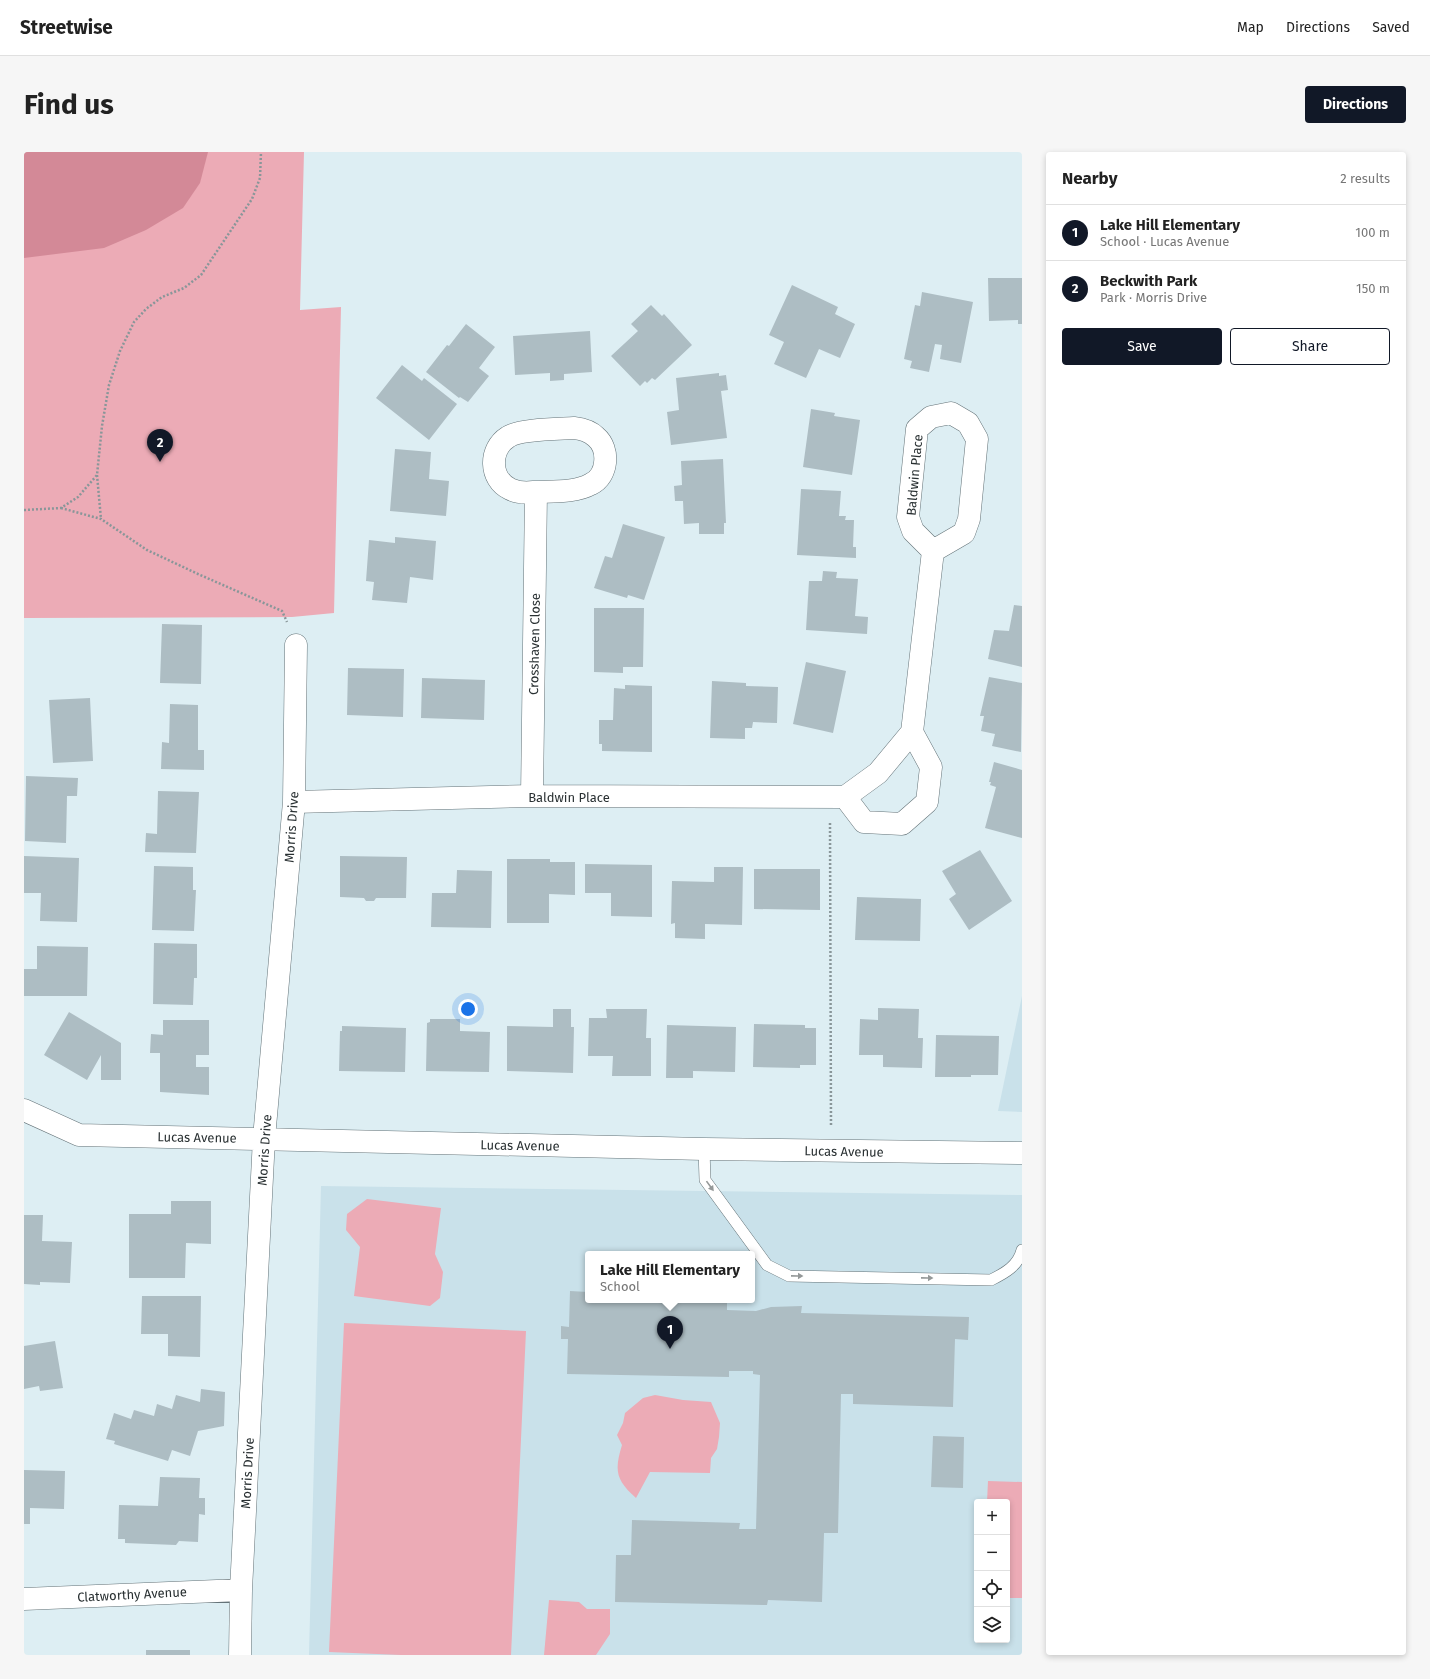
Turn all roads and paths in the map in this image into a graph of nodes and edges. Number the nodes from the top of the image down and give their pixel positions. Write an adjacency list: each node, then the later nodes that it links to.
1 (261, 152): 2 (path)
2 (97, 475): 4 (path); 6 (path)
3 (536, 492): 3 (street); 10 (street, Crosshaven Close)
4 (61, 508): 5 (path); 6 (path)
5 (24, 510)
6 (101, 520): 8 (path)
7 (933, 551): 7 (street, Baldwin Place); 9 (street)
8 (296, 645): 12 (street, Morris Drive)
9 (912, 732): 11 (street); 11 (street)
10 (532, 796): 11 (street, Baldwin Place); 12 (street, Baldwin Place)
11 (838, 798): 16 (path)
12 (294, 802): 14 (street, Morris Drive)
13 (24, 1110): 14 (street, Lucas Avenue)
14 (264, 1138): 15 (street, Lucas Avenue); 19 (street, Morris Drive)
15 (704, 1149): 16 (street, Lucas Avenue); 18 (lane, one-way to 18)
16 (831, 1151): 17 (street, Lucas Avenue)
17 (1022, 1153)
18 (1022, 1250)
19 (241, 1590): 20 (street, Clatworthy Avenue); 21 (street, Morris Drive)
20 (24, 1599)
21 (240, 1655)

